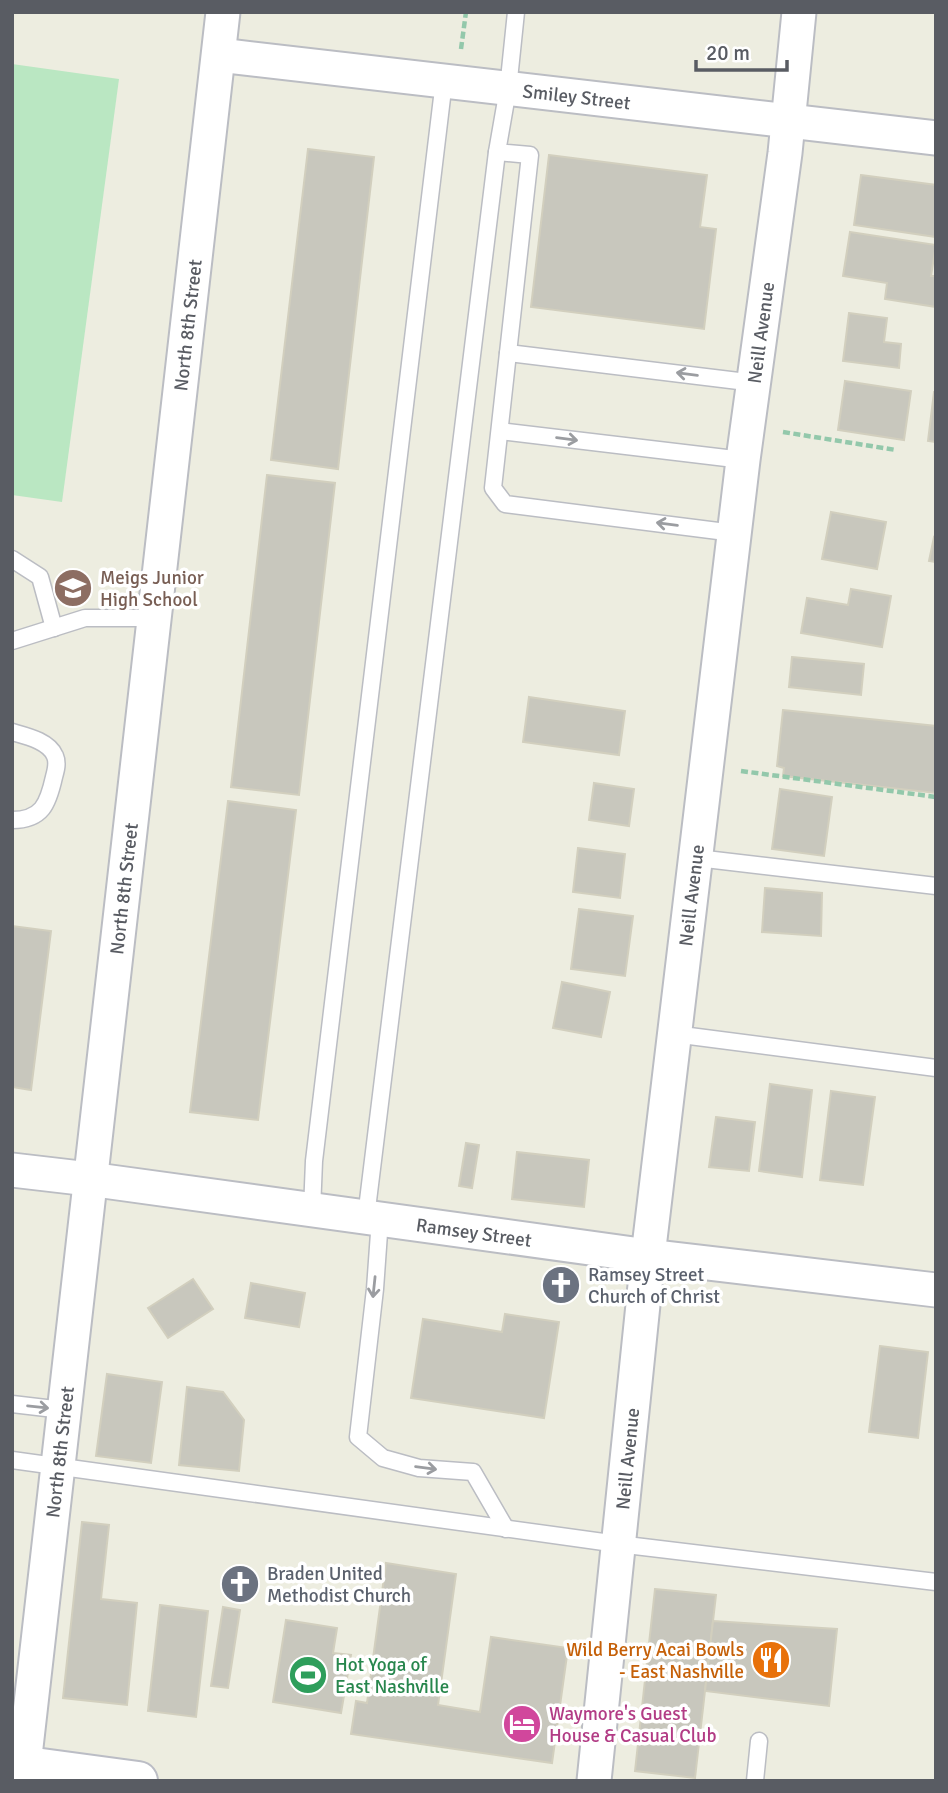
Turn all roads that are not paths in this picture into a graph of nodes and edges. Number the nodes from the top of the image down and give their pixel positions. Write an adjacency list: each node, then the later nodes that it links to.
1 (223, 12): 4 (street, North 8th Street)
2 (516, 12): 6 (lane)
3 (799, 12): 7 (street, Neill Avenue)
4 (219, 55): 5 (street, Smiley Street); 16 (street, North 8th Street)
5 (444, 81): 6 (street, Smiley Street); 27 (lane)
6 (508, 89): 7 (street, Smiley Street); 9 (lane)
7 (787, 119): 8 (street, Smiley Street); 11 (street, Neill Avenue)
8 (936, 138)
9 (497, 152): 10 (lane); 28 (lane)
10 (508, 352): 11 (lane, one-way to 10); 12 (lane)
11 (755, 383): 13 (street, Neill Avenue)
12 (500, 431): 13 (lane, one-way to 13); 14 (lane, one-way to 12)
13 (743, 460): 14 (street, Neill Avenue)
14 (734, 533): 21 (street, Neill Avenue)
15 (12, 559): 17 (lane)
16 (154, 618): 17 (lane); 26 (street, North 8th Street)
17 (54, 628): 18 (lane)
18 (12, 641)
19 (12, 732): 20 (lane)
20 (12, 820)
21 (696, 858): 22 (lane); 23 (street, Neill Avenue)
22 (936, 886)
23 (674, 1034): 24 (lane); 29 (street, Neill Avenue)
24 (936, 1068)
25 (12, 1170): 26 (street, Ramsey Street)
26 (89, 1179): 27 (street, Ramsey Street); 32 (street, North 8th Street)
27 (312, 1210): 28 (street, Ramsey Street)
28 (373, 1218): 29 (street, Ramsey Street); 35 (lane, one-way to 35)
29 (648, 1256): 30 (street, Ramsey Street); 36 (street, Neill Avenue)
30 (936, 1290)
31 (12, 1404): 32 (lane, one-way to 32)
32 (63, 1410): 34 (street, North 8th Street)
33 (12, 1461): 34 (lane)
34 (57, 1466): 35 (lane); 39 (street, North 8th Street)
35 (506, 1529): 36 (lane)
36 (618, 1544): 37 (lane); 41 (street, Neill Avenue)
37 (936, 1581)
38 (759, 1741): 42 (lane)
39 (18, 1765): 40 (main road)
40 (138, 1781)
41 (594, 1781)
42 (755, 1781)

